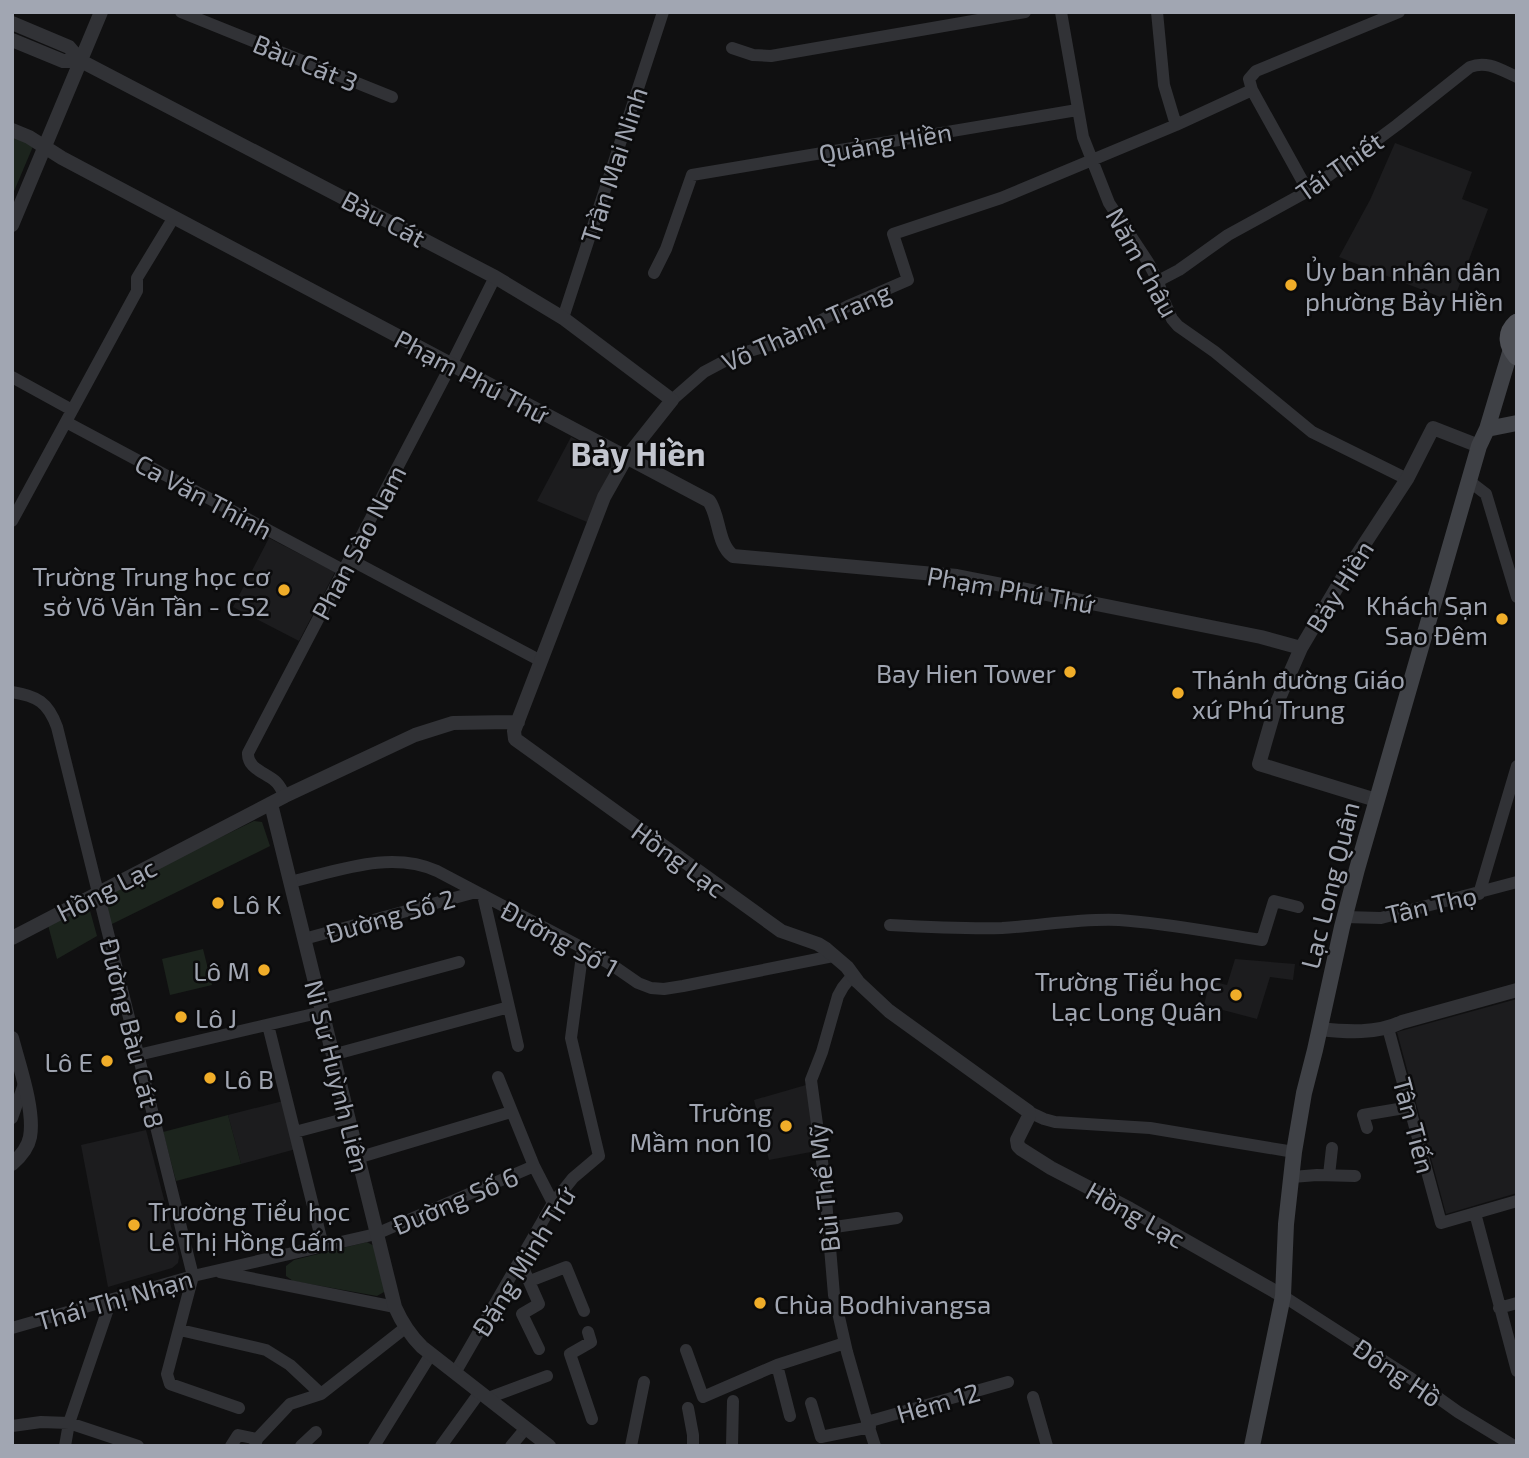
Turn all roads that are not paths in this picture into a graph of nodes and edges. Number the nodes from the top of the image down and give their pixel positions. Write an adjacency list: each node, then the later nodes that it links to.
1 (101, 12): 11 (street)
2 (181, 12): 14 (street, Bàu Cát 3)
3 (663, 12): 26 (street, Trần Mai Ninh)
4 (1025, 12): 10 (street)
5 (1061, 12): 15 (street, Năm Châu)
6 (1157, 12): 16 (street)
7 (1399, 12): 13 (street)
8 (12, 23): 11 (street, Bàu Cát)
9 (12, 40): 11 (street, Bàu Cát)
10 (732, 48)
11 (81, 61): 18 (street); 24 (street, Bàu Cát)
12 (1517, 77): 20 (street, Tái Thiết)
13 (1252, 90): 16 (street, Võ Thành Trang); 20 (street)
14 (392, 97)
15 (1077, 110): 19 (street, Năm Châu); 23 (street, Quảng Hiền)
16 (1176, 125): 19 (street, Võ Thành Trang)
17 (12, 130): 18 (street, Phạm Phú Thứ)
18 (45, 147): 21 (street, Phạm Phú Thứ); 22 (street)
19 (1092, 161): 25 (street, Năm Châu); 31 (street, Võ Thành Trang)
20 (1308, 191): 25 (street, Tái Thiết)
21 (174, 217): 29 (street, Phạm Phú Thứ); 32 (street)
22 (12, 225)
23 (654, 273)
24 (495, 277): 26 (street, Bàu Cát); 29 (street, Phan Sào Nam)
25 (1158, 281): 37 (street, Năm Châu)
26 (563, 318): 31 (street, Bàu Cát)
27 (1517, 323): 28 (main road)
28 (1514, 353): 34 (main road, Lạc Long Quân)
29 (452, 365): 36 (street, Phạm Phú Thứ); 40 (street, Phan Sào Nam)
30 (12, 377): 32 (street, Ca Văn Thỉnh)
31 (672, 400): 36 (street, Võ Thành Trang)
32 (69, 416): 39 (street); 40 (street, Ca Văn Thỉnh)
33 (1517, 423): 34 (main road)
34 (1487, 429): 35 (main road, Lạc Long Quân)
35 (1479, 446): 37 (street, Bảy Hiền); 38 (main road, Lạc Long Quân)
36 (626, 458): 42 (street, Phạm Phú Thứ); 43 (street, Võ Thành Trang)
37 (1407, 480): 42 (street, Bảy Hiền)
38 (1469, 481): 41 (street); 48 (main road, Lạc Long Quân)
39 (12, 521)
40 (346, 564): 43 (street, Ca Văn Thỉnh); 47 (street, Phan Sào Nam)
41 (1517, 597)
42 (1301, 648): 48 (street, Bảy Hiền)
43 (541, 661): 45 (street, Võ Thành Trang)
44 (12, 692): 52 (street, Đường Bàu Cát 8)
45 (518, 722): 47 (street, Hồng Lạc); 61 (street, Hồng Lạc)
46 (1517, 766): 54 (street)
47 (285, 796): 49 (street, Hồng Lạc)
48 (1376, 800): 56 (main road, Lạc Long Quân)
49 (271, 804): 50 (street, Ni Sư Huỳnh Liên); 52 (street, Hồng Lạc)
50 (290, 882): 53 (street, Đường Số 1); 59 (street, Ni Sư Huỳnh Liên)
51 (1517, 882): 54 (street, Tân Thọ)
52 (98, 893): 58 (street, Hồng Lạc); 72 (street, Đường Bàu Cát 8)
53 (479, 893): 59 (street, Đường Số 2); 60 (street, Đường Số 1); 66 (street)
54 (1479, 894): 56 (street, Tân Thọ)
55 (1298, 906): 57 (street)
56 (1345, 917): 69 (main road, Lạc Long Quân)
57 (890, 925)
58 (12, 938)
59 (304, 939): 65 (street, Ni Sư Huỳnh Liên)
60 (583, 948): 61 (street, Đường Số 1); 92 (street, Đặng Minh Trứ)
61 (833, 956): 63 (street, Hồng Lạc)
62 (459, 961): 65 (street)
63 (852, 975): 78 (street, Hồng Lạc); 95 (street, Bùi Thế Mỹ)
64 (1517, 990): 68 (street)
65 (320, 1006): 67 (street); 73 (street, Ni Sư Huỳnh Liên)
66 (509, 1007): 71 (street); 73 (street)
67 (268, 1025): 72 (street); 82 (street)
68 (1388, 1028): 69 (street); 76 (street, Tân Tiến)
69 (1319, 1029): 84 (main road, Lạc Long Quân)
70 (12, 1038): 75 (street)
71 (518, 1046)
72 (138, 1055): 100 (street, Đường Bàu Cát 8)
73 (332, 1055): 80 (street, Ni Sư Huỳnh Liên)
74 (498, 1077): 77 (street)
75 (24, 1084): 79 (street); 86 (street)
76 (1410, 1107): 81 (street); 93 (street, Tân Tiến)
77 (511, 1112): 85 (street); 87 (street)
78 (1029, 1112): 84 (street); 102 (street, Hồng Lạc)
79 (12, 1118)
80 (348, 1118): 82 (street); 85 (street, Ni Sư Huỳnh Liên)
81 (1367, 1128)
82 (295, 1132): 97 (street)
83 (1332, 1148): 88 (street)
84 (1294, 1152): 90 (main road, Lạc Long Quân)
85 (358, 1158): 96 (street, Ni Sư Huỳnh Liên)
86 (12, 1164)
87 (534, 1166): 92 (street); 96 (street, Đường Số 6)
88 (1329, 1175): 89 (street); 90 (street)
89 (1355, 1176)
90 (1292, 1177): 102 (main road, Lạc Long Quân)
91 (1517, 1201): 93 (street)
92 (553, 1203): 98 (street, Đặng Minh Trứ)
93 (1475, 1213): 106 (street)
94 (897, 1218): 95 (street)
95 (828, 1227): 112 (street, Bùi Thế Mỹ)
96 (376, 1234): 97 (street, Thái Thị Nhạn); 105 (street, Ni Sư Huỳnh Liên)
97 (323, 1246): 99 (street, Thái Thị Nhạn)
98 (520, 1261): 101 (street); 118 (street, Đặng Minh Trứ)
99 (216, 1271): 100 (street, Thái Thị Nhạn); 105 (street, Thái Thị Nhạn)
100 (193, 1276): 103 (street, Thái Thị Nhạn); 110 (street)
101 (530, 1282): 107 (street); 113 (street)
102 (1283, 1296): 150 (main road, Lạc Long Quân); 151 (street, Đông Hồ)
103 (111, 1300): 108 (street, Thái Thị Nhạn); 131 (street)
104 (1517, 1303): 106 (street)
105 (395, 1307): 109 (street, Ni Sư Huỳnh Liên)
106 (1499, 1308): 117 (street)
107 (584, 1311)
108 (12, 1328)
109 (405, 1328): 115 (street, Ni Sư Huỳnh Liên); 122 (street)
110 (180, 1330): 122 (street); 127 (street)
111 (588, 1332): 130 (street)
112 (845, 1343): 116 (street); 132 (street, Bùi Thế Mỹ)
113 (539, 1349)
114 (686, 1350): 116 (street)
115 (431, 1354): 118 (street, Ni Sư Huỳnh Liên); 141 (street)
116 (777, 1365): 129 (street)
117 (1517, 1371)
118 (455, 1373): 123 (street, Ni Sư Huỳnh Liên)
119 (547, 1376): 123 (street)
120 (644, 1382): 145 (street)
121 (1008, 1382): 132 (street, Hẻm 12)
122 (321, 1394): 136 (street)
123 (484, 1395): 134 (street, Ni Sư Huỳnh Liên); 142 (street)
124 (1033, 1397): 149 (street)
125 (733, 1401): 147 (street)
126 (811, 1403): 132 (street, Hẻm 12)
127 (239, 1408)
128 (688, 1408): 146 (street)
129 (790, 1416)
130 (592, 1419)
131 (69, 1423): 133 (street); 137 (street); 138 (street)
132 (869, 1424): 148 (street, Bùi Thế Mỹ)
133 (12, 1426)
134 (526, 1428): 143 (street); 144 (street, Ni Sư Huỳnh Liên)
135 (316, 1432): 140 (street)
136 (256, 1442): 139 (street)
137 (65, 1446)
138 (138, 1446)
139 (231, 1446)
140 (301, 1446)
141 (374, 1446)
142 (442, 1446)
143 (511, 1446)
144 (549, 1446)
145 (631, 1446)
146 (692, 1446)
147 (732, 1446)
148 (876, 1446)
149 (1047, 1446)
150 (1252, 1446)
151 (1514, 1446)

